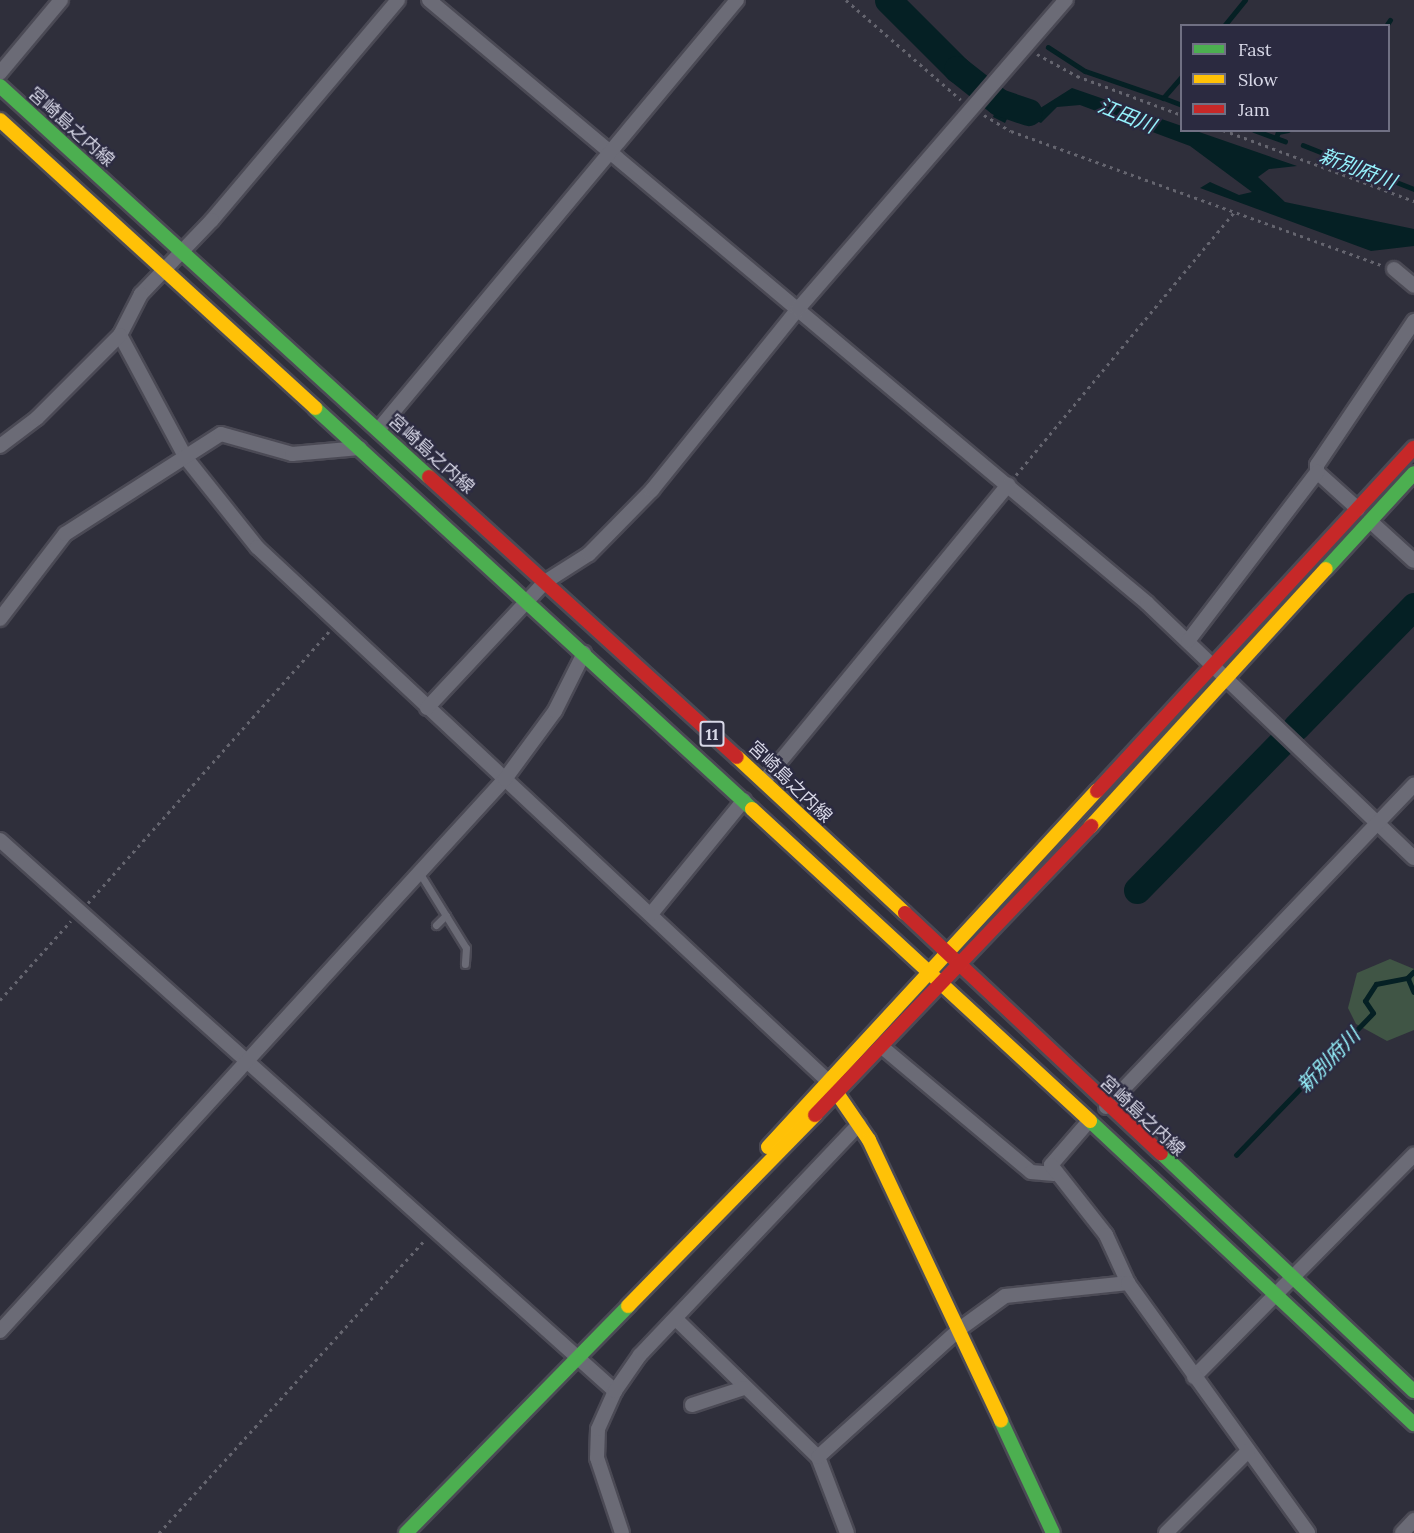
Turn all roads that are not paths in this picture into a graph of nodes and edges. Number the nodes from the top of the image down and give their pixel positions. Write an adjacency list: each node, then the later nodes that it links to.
1 (61, 0): 6 (street)
2 (398, 0): 10 (street)
3 (429, 0): 9 (street)
4 (737, 0): 9 (street)
5 (1066, 0): 14 (street)
6 (0, 73)
7 (0, 86): 10 (main road, 宮崎島之内線 / 11)
8 (0, 120): 11 (main road, 11)
9 (612, 151): 14 (street); 17 (street)
10 (182, 252): 11 (street); 17 (main road, 宮崎島之内線 / 11)
11 (166, 269): 16 (street); 20 (main road, 11)
12 (1394, 269): 13 (street)
13 (1414, 286)
14 (798, 309): 24 (street); 28 (street)
15 (1414, 321): 22 (street)
16 (120, 335): 18 (street); 21 (street)
17 (378, 430): 28 (main road, 宮崎島之内線 / 11)
18 (0, 446)
19 (1414, 447): 25 (main road)
20 (360, 448): 21 (street); 29 (main road, 11)
21 (186, 458): 30 (street); 35 (street)
22 (1317, 472): 25 (street); 31 (street)
23 (1414, 473): 26 (main road)
24 (1008, 485): 31 (street); 37 (street)
25 (1358, 509): 33 (main road)
26 (1370, 521): 27 (street); 34 (main road)
27 (1414, 561)
28 (545, 582): 29 (street); 37 (main road, 宮崎島之内線 / 11)
29 (527, 600): 32 (main road, 11); 35 (street)
30 (0, 619)
31 (1188, 641): 33 (street)
32 (584, 653): 36 (street); 39 (main road, 11)
33 (1215, 665): 34 (street); 47 (main road)
34 (1227, 677): 40 (street); 49 (main road)
35 (427, 708): 36 (street)
36 (506, 779): 43 (street); 44 (street)
37 (764, 781): 47 (main road, 宮崎島之内線 / 11)
38 (1414, 785): 40 (street)
39 (744, 800): 44 (street); 50 (main road, 11)
40 (1378, 822): 42 (street); 55 (street)
41 (0, 840): 53 (street)
42 (1414, 858)
43 (420, 872): 45 (lane); 53 (street)
44 (651, 914): 54 (street)
45 (446, 915): 46 (lane); 48 (lane)
46 (436, 925)
47 (945, 957): 49 (main road, 宮崎島之内線 / 11); 50 (main road)
48 (465, 964)
49 (958, 969): 51 (main road); 55 (main road, 宮崎島之内線 / 11)
50 (931, 973): 51 (main road, 11); 54 (main road)
51 (943, 984): 52 (main road); 56 (main road, 11)
52 (882, 1047): 54 (main road); 59 (street)
53 (245, 1062): 65 (street); 66 (street)
54 (833, 1088): 57 (main road); 66 (main road)
55 (1106, 1107): 60 (main road, 宮崎島之内線 / 11)
56 (1089, 1121): 59 (street); 62 (main road, 11)
57 (859, 1124): 63 (street); 64 (main road)
58 (1414, 1155): 60 (street)
59 (1054, 1174): 61 (street)
60 (1291, 1281): 62 (street); 70 (main road, 宮崎島之内線 / 11)
61 (1128, 1283): 64 (street); 67 (street)
62 (1277, 1295): 67 (street); 72 (main road, 11)
63 (678, 1321): 68 (street); 69 (street)
64 (961, 1328): 74 (street); 79 (main road)
65 (0, 1331)
66 (577, 1356): 69 (street); 77 (main road)
67 (1194, 1377): 73 (street)
68 (744, 1388): 71 (street); 74 (street)
69 (615, 1391): 76 (street)
70 (1414, 1391)
71 (692, 1405)
72 (1414, 1424)
73 (1248, 1451): 80 (street); 81 (street)
74 (818, 1457): 78 (street)
75 (1414, 1520): 82 (street)
76 (621, 1532)
77 (406, 1533)
78 (847, 1533)
79 (1053, 1533)
80 (1166, 1533)
81 (1308, 1533)
82 (1402, 1533)

